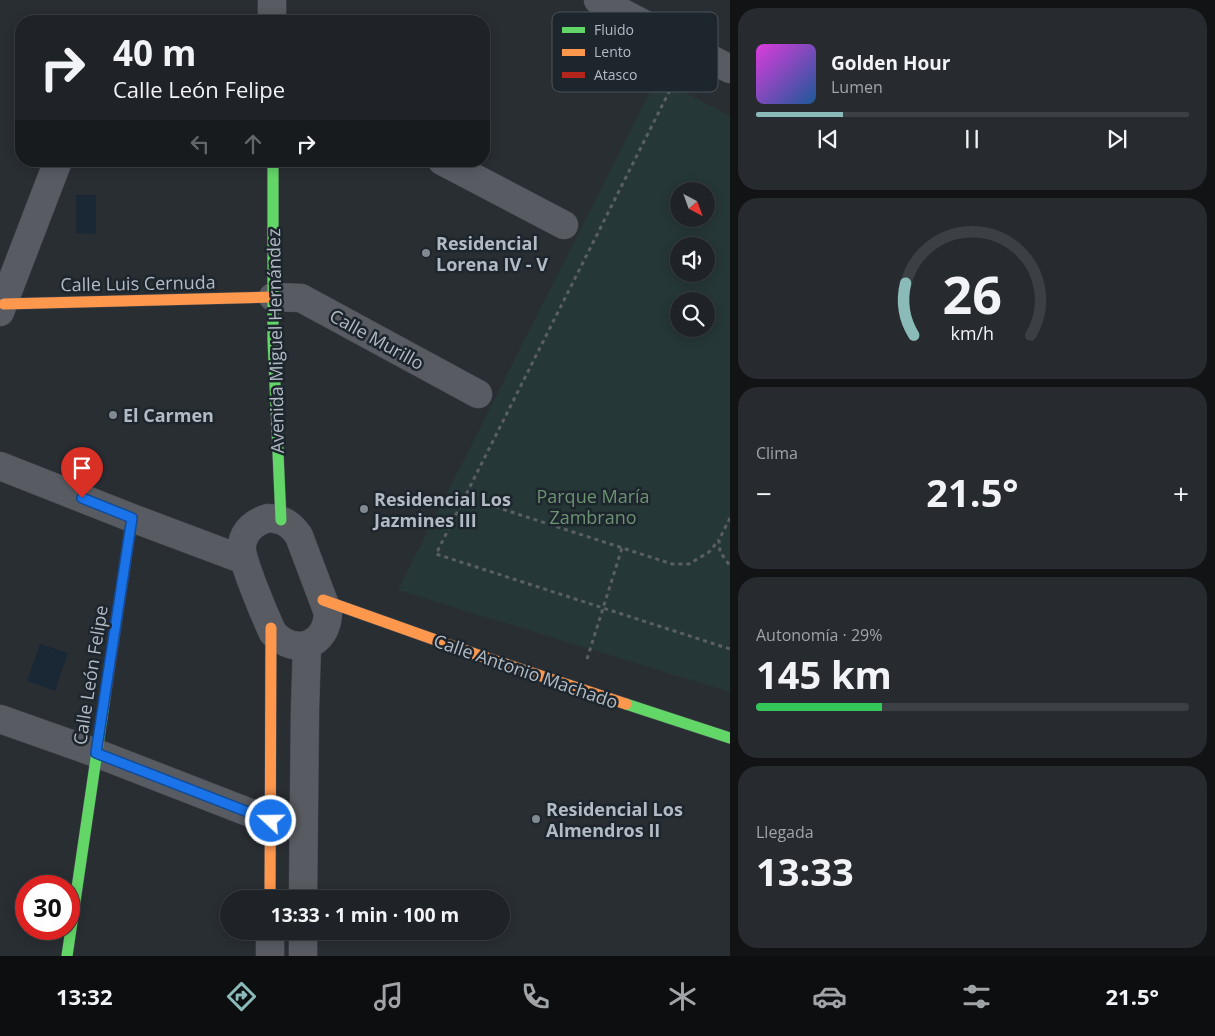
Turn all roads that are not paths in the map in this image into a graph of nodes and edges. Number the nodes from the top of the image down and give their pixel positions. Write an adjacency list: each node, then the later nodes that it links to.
1 (272, 0): 4 (street)
2 (598, 0): 3 (street)
3 (621, 12)
4 (272, 15)
5 (718, 63): 6 (street)
6 (730, 69)
7 (56, 167): 12 (street)
8 (273, 167): 11 (street, Avenida Miguel Hernández)
9 (453, 167): 10 (street)
10 (564, 225)
11 (273, 297): 12 (street, Calle Luis Cernuda); 13 (street, Calle Murillo); 16 (street, Avenida Miguel Hernández)
12 (2, 308)
13 (478, 394)
14 (0, 466): 15 (street)
15 (132, 518): 17 (street); 23 (street, Calle León Felipe)
16 (281, 520): 17 (street); 18 (street)
17 (244, 560): 19 (street)
18 (323, 600): 20 (street); 22 (street, Calle Antonio Machado)
19 (271, 628): 20 (street); 24 (street)
20 (307, 645): 26 (street)
21 (0, 719): 23 (street)
22 (730, 738)
23 (96, 753): 24 (street); 29 (street, Calle León Felipe)
24 (271, 821): 25 (street)
25 (270, 890)
26 (303, 890)
27 (270, 940): 30 (street)
28 (303, 940): 31 (street)
29 (67, 956)
30 (270, 956)
31 (303, 956)

